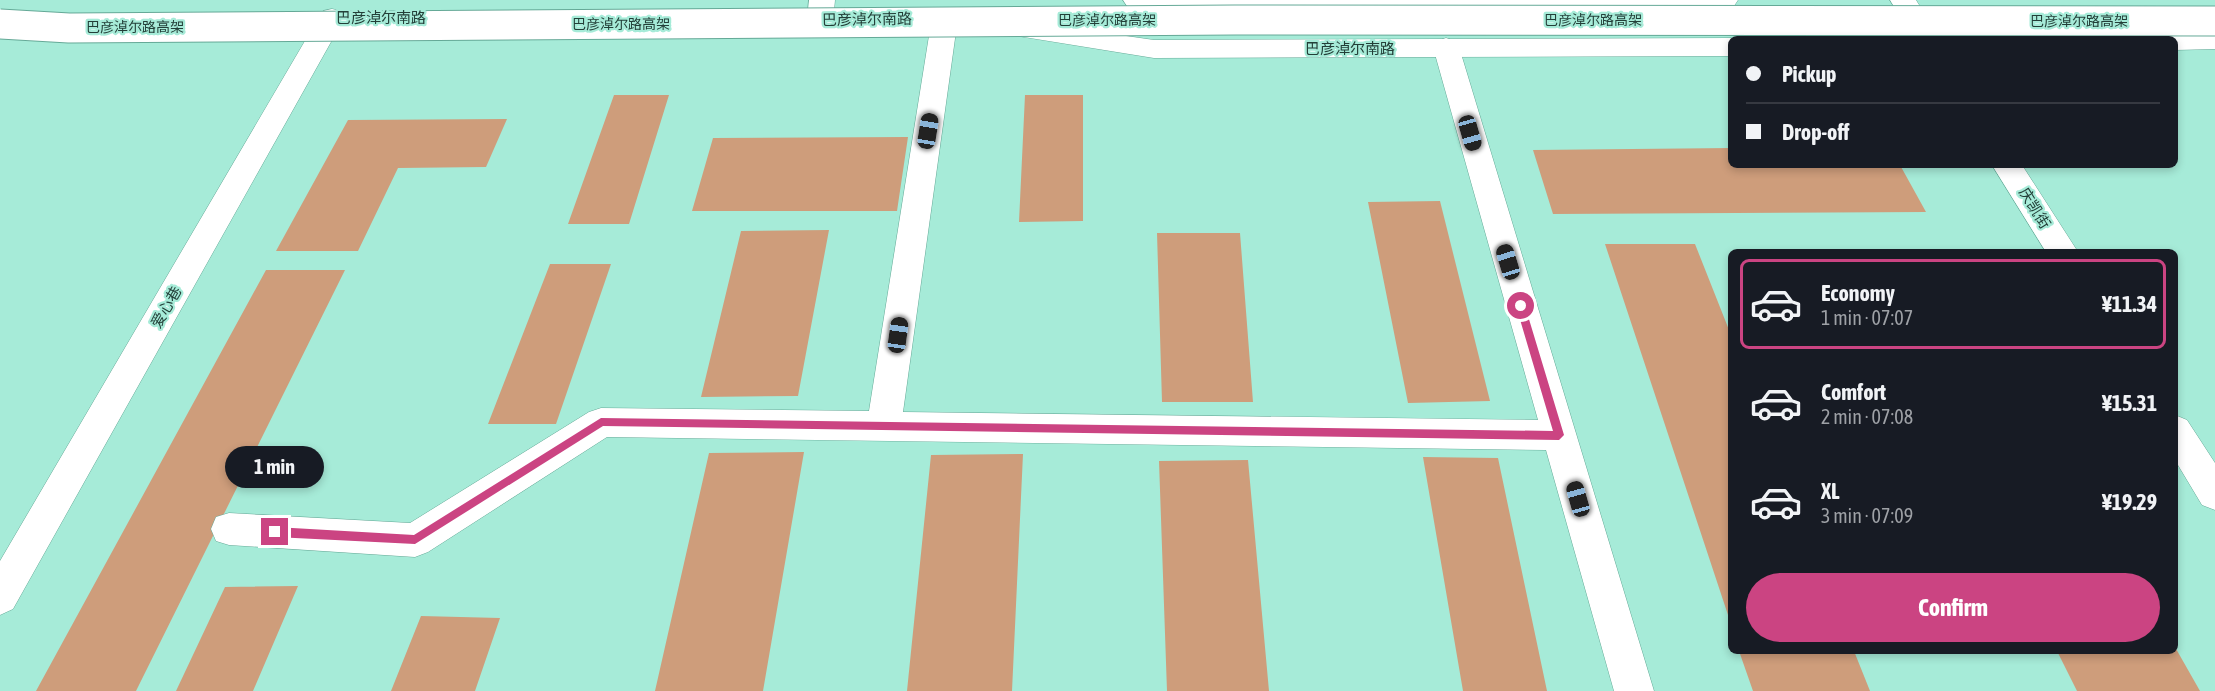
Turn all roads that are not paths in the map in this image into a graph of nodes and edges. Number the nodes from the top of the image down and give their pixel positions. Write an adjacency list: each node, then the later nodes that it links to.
1 (1136, 0): 2 (main road)
2 (1725, 0)
3 (1903, 0): 10 (main road)
4 (821, 10): 6 (main road, 巴彦淖尔南路); 7 (main road, 巴彦淖尔南路)
5 (0, 17): 6 (main road, 巴彦淖尔南路)
6 (332, 17): 22 (main road, 爱心巷)
7 (945, 17): 13 (main road, 巴彦淖尔南路); 17 (main road)
8 (2215, 21): 9 (main road, 巴彦淖尔路高架, bridge)
9 (0, 24)
10 (1925, 36)
11 (2215, 40): 12 (main road)
12 (2178, 41)
13 (1446, 47): 14 (main road, 巴彦淖尔南路); 18 (main road)
14 (1728, 47)
15 (2009, 168): 16 (main road, 庆凯街)
16 (2060, 249)
17 (884, 426): 18 (main road); 21 (main road)
18 (1559, 435): 23 (main road)
19 (2178, 435): 20 (main road)
20 (2215, 494)
21 (229, 529)
22 (0, 597)
23 (1634, 691)

